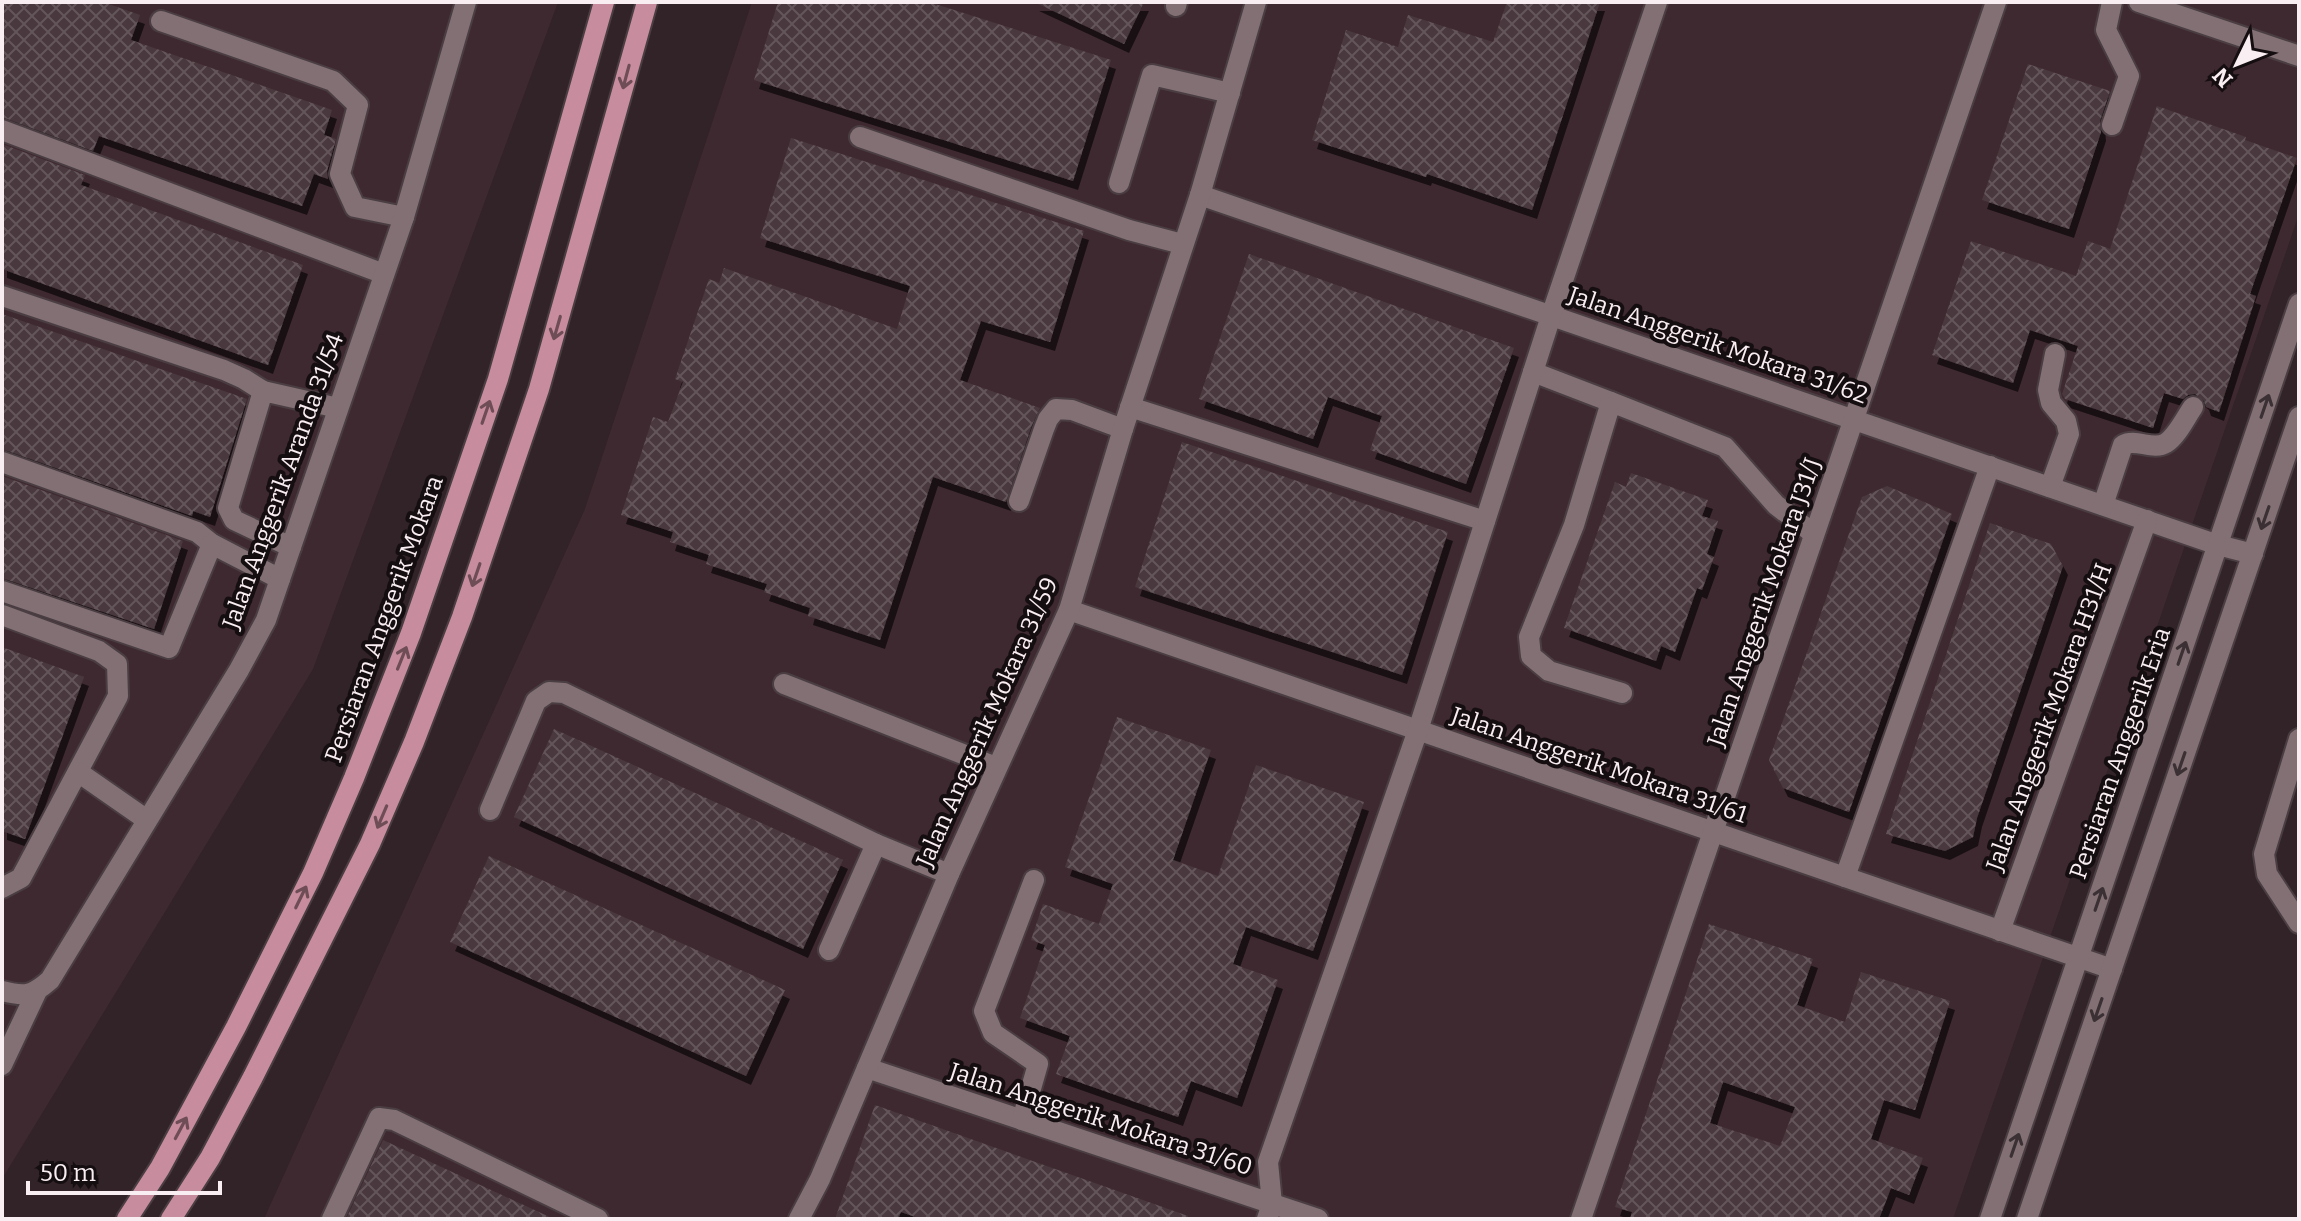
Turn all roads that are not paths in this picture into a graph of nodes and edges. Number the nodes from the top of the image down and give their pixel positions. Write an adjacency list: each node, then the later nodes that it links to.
1 (466, 2): 17 (street, Jalan Anggerik Aranda 31/54)
2 (604, 2): 74 (main road, Persiaran Anggerik Mokara, one-way to 2)
3 (647, 2): 75 (main road, one-way to 75)
4 (1256, 2): 11 (street, Jalan Anggerik Mokara 31/59)
5 (1657, 2): 22 (street)
6 (1996, 2): 31 (street, Jalan Anggerik Mokara J31/J)
7 (2112, 2): 12 (street)
8 (2139, 2): 10 (street)
9 (161, 21): 17 (street)
10 (2299, 56)
11 (1230, 93): 15 (street); 16 (street, Jalan Anggerik Mokara 31/59)
12 (2112, 125)
13 (2, 130): 19 (street)
14 (860, 137): 18 (street)
15 (1119, 183)
16 (1200, 195): 18 (street, Jalan Anggerik Mokara 31/59); 22 (street, Jalan Anggerik Mokara 31/62)
17 (404, 217): 19 (street, Jalan Anggerik Aranda 31/54)
18 (1182, 244): 27 (street, Jalan Anggerik Mokara 31/59)
19 (384, 274): 29 (street, Jalan Anggerik Aranda 31/54)
20 (2, 296): 25 (street)
21 (2299, 304): 42 (street, Persiaran Anggerik Eria, one-way to 21)
22 (1551, 316): 24 (street); 31 (street, Jalan Anggerik Mokara 31/62)
23 (2055, 354): 35 (street)
24 (1533, 372): 26 (street); 39 (street)
25 (263, 391): 29 (street); 43 (street)
26 (1611, 402): 40 (street); 50 (street)
27 (1130, 407): 32 (street, Jalan Anggerik Mokara 31/59); 39 (street)
28 (2193, 407): 37 (street)
29 (338, 408): 43 (street, Jalan Anggerik Aranda 31/54)
30 (2299, 417): 44 (street, one-way to 44)
31 (1854, 419): 34 (street, Jalan Anggerik Mokara 31/62); 40 (street, Jalan Anggerik Mokara J31/J)
32 (1123, 429): 36 (street); 47 (street, Jalan Anggerik Mokara 31/59)
33 (2, 462): 41 (street)
34 (1990, 466): 35 (street, Jalan Anggerik Mokara 31/62); 60 (street)
35 (2050, 487): 37 (street, Jalan Anggerik Mokara 31/62)
36 (1019, 501)
37 (2103, 505): 38 (street, Jalan Anggerik Mokara 31/62)
38 (2147, 520): 42 (street, Jalan Anggerik Mokara 31/62); 64 (street, Jalan Anggerik Mokara H31/H)
39 (1485, 521): 51 (street)
40 (1814, 534): 57 (street, Jalan Anggerik Mokara J31/J)
41 (212, 544): 45 (street); 46 (street)
42 (2218, 545): 44 (street, Jalan Anggerik Mokara 31/62); 66 (street, Persiaran Anggerik Eria, one-way to 42)
43 (291, 547): 45 (street, Jalan Anggerik Aranda 31/54)
44 (2253, 554): 67 (street, one-way to 67)
45 (280, 579): 56 (street, Jalan Anggerik Aranda 31/54)
46 (2, 591)
47 (1069, 610): 51 (street, Jalan Anggerik Mokara 31/61); 53 (street, Jalan Anggerik Mokara 31/59)
48 (2, 615): 54 (street)
49 (784, 684): 53 (street)
50 (1622, 693)
51 (1418, 730): 57 (street, Jalan Anggerik Mokara 31/61); 73 (street)
52 (2299, 739): 63 (street)
53 (996, 767): 59 (street, Jalan Anggerik Mokara 31/59)
54 (78, 772): 56 (street); 62 (street)
55 (490, 810): 58 (street)
56 (147, 820): 69 (street, Jalan Anggerik Aranda 31/54)
57 (1713, 832): 60 (street, Jalan Anggerik Mokara 31/61); 80 (street, Jalan Anggerik Mokara J31/J)
58 (876, 844): 59 (street); 65 (street)
59 (949, 874): 71 (street, Jalan Anggerik Mokara 31/59)
60 (1845, 877): 64 (street, Jalan Anggerik Mokara 31/61)
61 (1034, 880): 72 (street)
62 (2, 888)
63 (2299, 923)
64 (2000, 931): 66 (street, Jalan Anggerik Mokara 31/61)
65 (829, 950)
66 (2079, 958): 67 (street, Jalan Anggerik Mokara 31/61); 81 (street, Persiaran Anggerik Eria, one-way to 66)
67 (2112, 969): 82 (street, one-way to 82)
68 (2, 991): 69 (street)
69 (37, 991): 70 (street, Jalan Anggerik Aranda 31/54)
70 (2, 1064)
71 (867, 1068): 72 (street, Jalan Anggerik Mokara 31/60); 78 (street, Jalan Anggerik Mokara 31/59)
72 (1022, 1120): 73 (street, Jalan Anggerik Mokara 31/60)
73 (1270, 1211): 79 (street, Jalan Anggerik Mokara 31/60)
74 (127, 1219)
75 (171, 1219)
76 (332, 1219): 77 (street)
77 (598, 1219)
78 (799, 1219)
79 (1318, 1219)
80 (1581, 1219)
81 (1990, 1219)
82 (2027, 1219)

